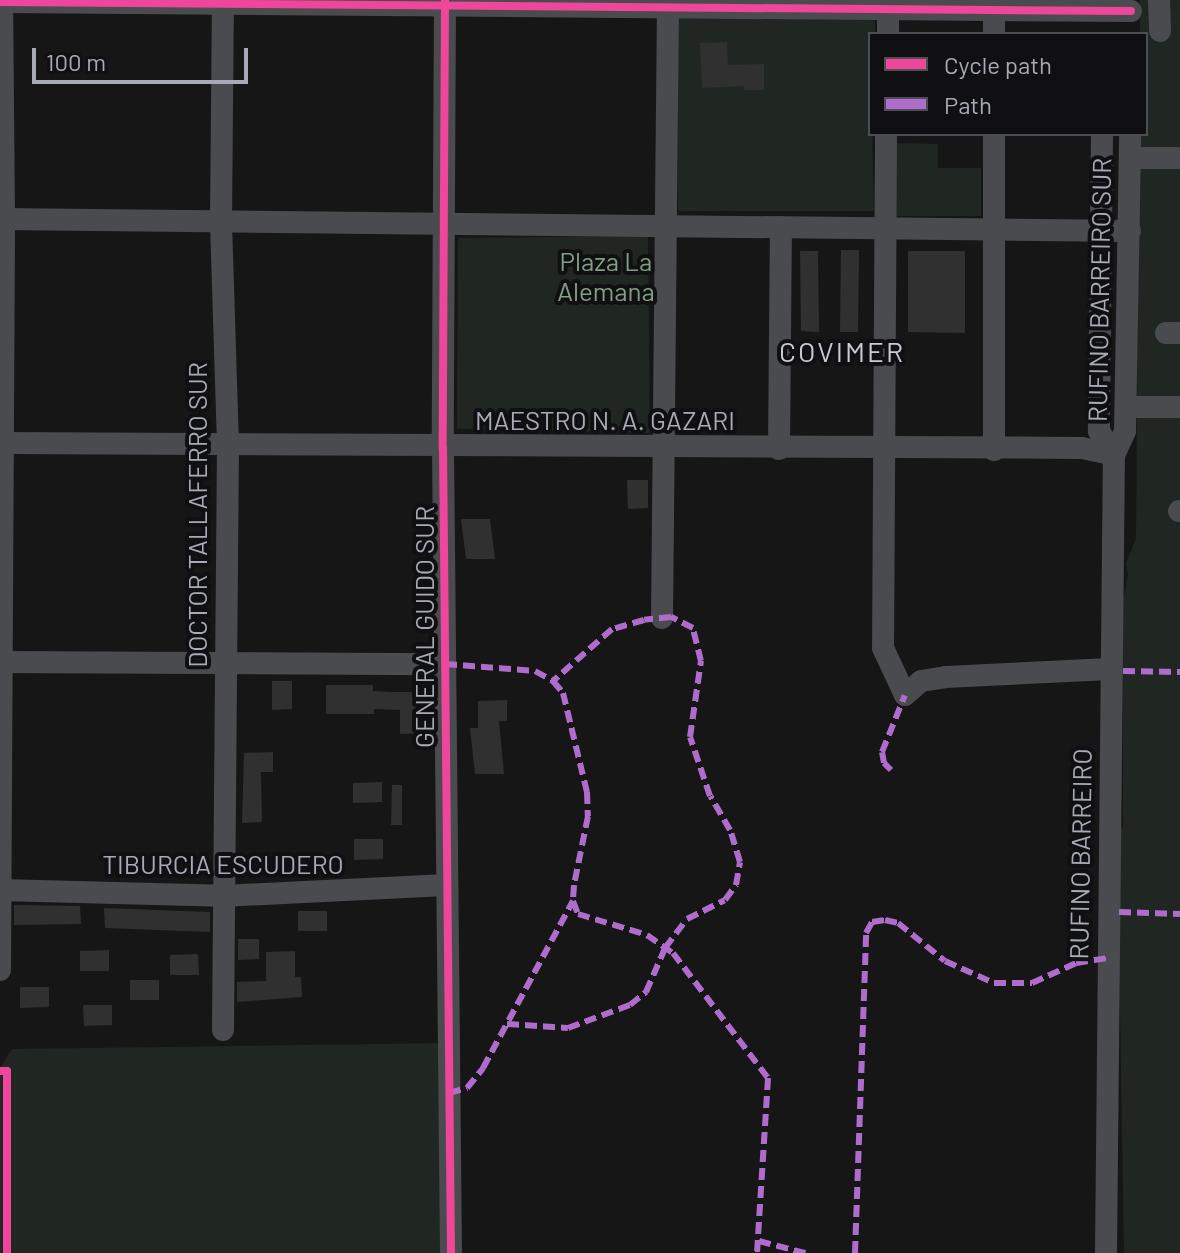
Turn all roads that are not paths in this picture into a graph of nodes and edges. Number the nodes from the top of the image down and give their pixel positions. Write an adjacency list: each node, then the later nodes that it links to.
1 (1159, 0): 10 (street)
2 (1, 1): 3 (street); 20 (street)
3 (223, 2): 4 (street); 21 (street, DOCTOR TALLAFERRO SUR)
4 (445, 3): 5 (street); 22 (street, GENERAL GUIDO SUR)
5 (668, 4): 6 (street); 23 (street)
6 (888, 4): 8 (street); 11 (street)
7 (1104, 6): 8 (street); 9 (street); 13 (street)
8 (994, 10): 12 (street)
9 (1131, 15)
10 (1160, 31)
11 (888, 32)
12 (994, 32)
13 (1104, 32)
14 (886, 136): 25 (street)
15 (994, 136): 26 (street)
16 (1102, 136): 27 (street, RUFINO BARREIRO SUR)
17 (1130, 136): 18 (street, RUFINO BARREIRO SUR)
18 (1130, 158): 19 (street); 28 (street, RUFINO BARREIRO SUR)
19 (1180, 158)
20 (2, 219): 21 (street); 31 (street)
21 (221, 221): 22 (street); 32 (street, DOCTOR TALLAFERRO SUR)
22 (443, 224): 23 (street); 33 (street, GENERAL GUIDO SUR)
23 (667, 226): 24 (street); 34 (street)
24 (781, 227): 25 (street); 35 (street)
25 (884, 228): 26 (street); 36 (street)
26 (994, 229): 27 (street); 37 (street)
27 (1101, 230): 28 (street); 38 (street, RUFINO BARREIRO SUR)
28 (1130, 231): 29 (street, RUFINO BARREIRO SUR)
29 (1126, 407): 30 (street); 38 (street, RUFINO BARREIRO SUR)
30 (1180, 407)
31 (1, 443): 32 (street, MAESTRO N. A. GAZARI); 40 (street)
32 (228, 445): 33 (street, MAESTRO N. A. GAZARI); 42 (street, DOCTOR TALLAFERRO SUR)
33 (443, 448): 34 (street, MAESTRO N. A. GAZARI); 41 (street, GENERAL GUIDO SUR)
34 (665, 448): 35 (street, MAESTRO N. A. GAZARI); 39 (street)
35 (779, 449): 36 (street, MAESTRO N. A. GAZARI)
36 (882, 449): 37 (street, MAESTRO N. A. GAZARI); 43 (street)
37 (994, 450): 38 (street, MAESTRO N. A. GAZARI)
38 (1114, 455): 43 (street, RUFINO BARREIRO)
39 (662, 618)
40 (1, 662): 42 (street); 45 (street)
41 (445, 664): 42 (street); 44 (street, GENERAL GUIDO SUR)
42 (225, 665): 46 (street, DOCTOR TALLAFERRO SUR)
43 (1110, 669): 50 (street, RUFINO BARREIRO)
44 (446, 885): 46 (street, TIBURCIA ESCUDERO); 49 (street, GENERAL GUIDO SUR)
45 (1, 890): 46 (street, TIBURCIA ESCUDERO); 47 (street)
46 (222, 896): 48 (street, DOCTOR TALLAFERRO SUR)
47 (0, 970)
48 (223, 1030)
49 (451, 1253)
50 (1106, 1253)

